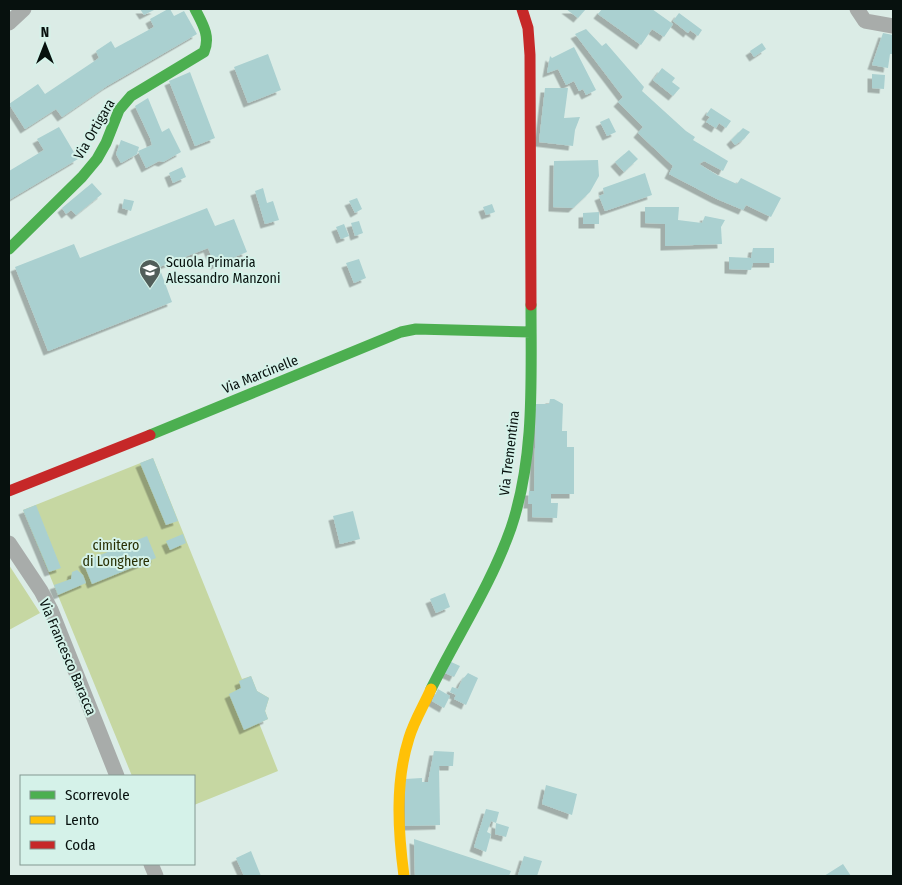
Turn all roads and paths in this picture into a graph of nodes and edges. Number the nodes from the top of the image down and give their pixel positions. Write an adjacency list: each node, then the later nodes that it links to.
1 (195, 9): 5 (street, Via Ortigara)
2 (522, 9): 6 (street, Via Trementina)
3 (857, 9): 4 (street)
4 (893, 26)
5 (9, 249)
6 (531, 332): 7 (street, Via Marcinelle); 10 (street, Via Trementina)
7 (9, 491)
8 (9, 543): 9 (street, Via Francesco Baracca)
9 (117, 775)
10 (404, 876)

